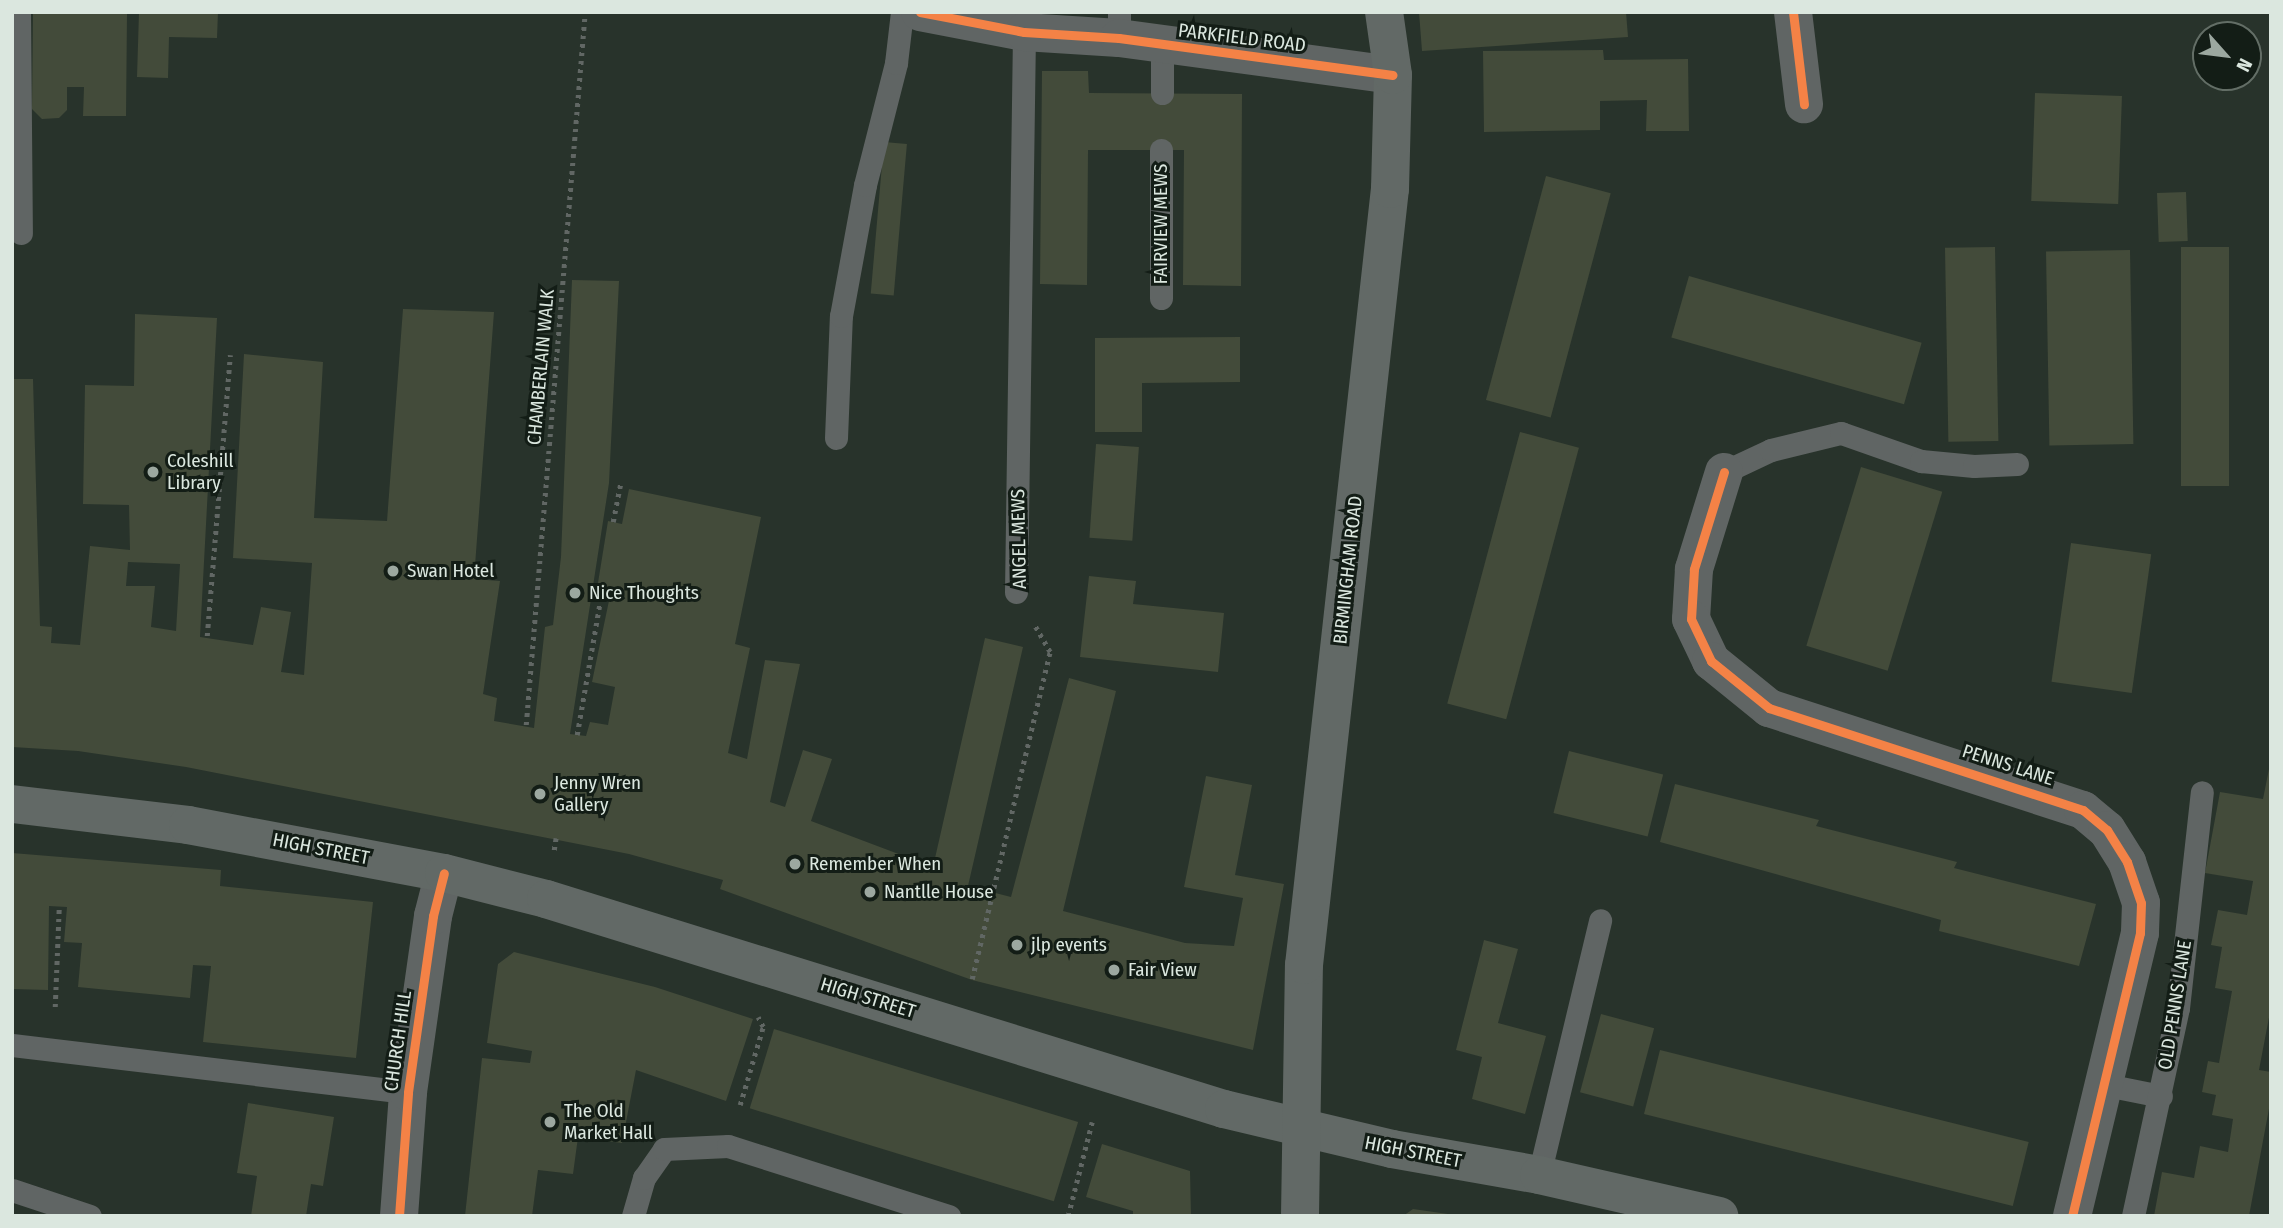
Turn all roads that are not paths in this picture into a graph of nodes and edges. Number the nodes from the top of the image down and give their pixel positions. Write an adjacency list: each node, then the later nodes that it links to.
1 (19, 12): 13 (lane)
2 (902, 12): 15 (lane)
3 (920, 12): 7 (street, PARKFIELD ROAD)
4 (1384, 12): 9 (main road, BIRMINGHAM ROAD)
5 (1793, 12): 11 (street)
6 (1119, 25): 7 (street, PARKFIELD ROAD); 8 (street, PARKFIELD ROAD)
7 (1024, 32): 18 (lane, ANGEL MEWS)
8 (1162, 46): 9 (street, PARKFIELD ROAD); 10 (lane)
9 (1393, 75): 27 (main road, BIRMINGHAM ROAD)
10 (1161, 93)
11 (1804, 104)
12 (1161, 150): 14 (lane, FAIRVIEW MEWS)
13 (21, 233)
14 (1161, 298)
15 (836, 438)
16 (2017, 464): 17 (lane)
17 (1724, 471): 24 (street, PENNS LANE)
18 (1016, 592)
19 (2202, 792): 26 (lane, OLD PENNS LANE)
20 (12, 804): 21 (main road, HIGH STREET)
21 (444, 873): 25 (street, CHURCH HILL); 27 (main road, HIGH STREET)
22 (1600, 920): 28 (lane)
23 (12, 1045): 25 (lane)
24 (2106, 1085): 26 (lane); 36 (street, PENNS LANE)
25 (408, 1092): 31 (street, CHURCH HILL)
26 (2161, 1096): 37 (lane, OLD PENNS LANE)
27 (1300, 1129): 28 (main road, HIGH STREET); 34 (main road, BIRMINGHAM ROAD)
28 (1539, 1175): 35 (main road, HIGH STREET)
29 (12, 1190): 30 (lane)
30 (90, 1216)
31 (399, 1216)
32 (633, 1216): 33 (lane)
33 (949, 1216)
34 (1300, 1216)
35 (1719, 1216)
36 (2072, 1216)
37 (2133, 1216)

